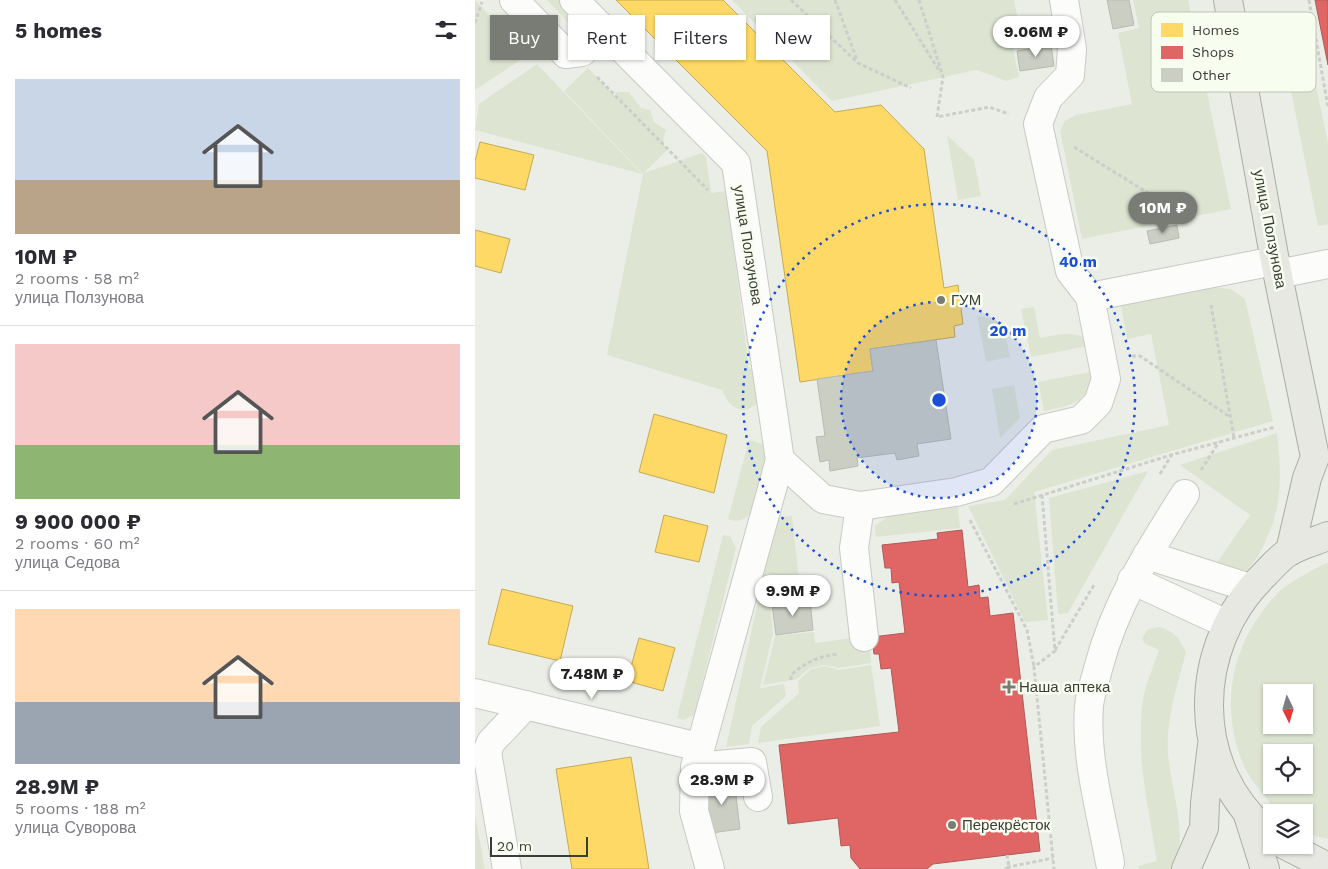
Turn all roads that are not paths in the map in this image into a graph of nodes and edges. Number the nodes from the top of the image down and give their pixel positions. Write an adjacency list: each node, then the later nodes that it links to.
1 (514, 0): 5 (street)
2 (574, 0): 4 (street, улица Ползунова)
3 (1064, 0): 10 (street)
4 (589, 15)
5 (568, 54)
6 (633, 60): 11 (street, улица Ползунова)
7 (1244, 92): 9 (main road, улица Ползунова)
8 (1328, 264): 9 (street)
9 (1276, 268): 10 (street); 12 (main road, улица Ползунова)
10 (1090, 297): 14 (street)
11 (780, 460): 14 (street); 25 (street)
12 (1322, 462): 16 (main road, улица Ползунова)
13 (1185, 494): 17 (street)
14 (860, 506): 21 (street)
15 (1328, 536): 16 (main road)
16 (1290, 551): 19 (main road)
17 (1147, 555): 18 (street); 19 (street)
18 (1132, 580): 20 (street); 30 (street)
19 (1250, 588): 20 (main road)
20 (1227, 624): 24 (main road)
21 (864, 637)
22 (475, 693): 23 (street)
23 (526, 705): 25 (street); 32 (street)
24 (1212, 742): 27 (main road); 34 (main road)
25 (697, 757): 26 (street); 33 (street)
26 (758, 797)
27 (1247, 811): 28 (main road); 35 (main road)
28 (1263, 827)
29 (1303, 854): 31 (main road)
30 (1110, 863)
31 (1328, 867)
32 (507, 869)
33 (710, 869)
34 (1186, 869)
35 (1265, 869)

